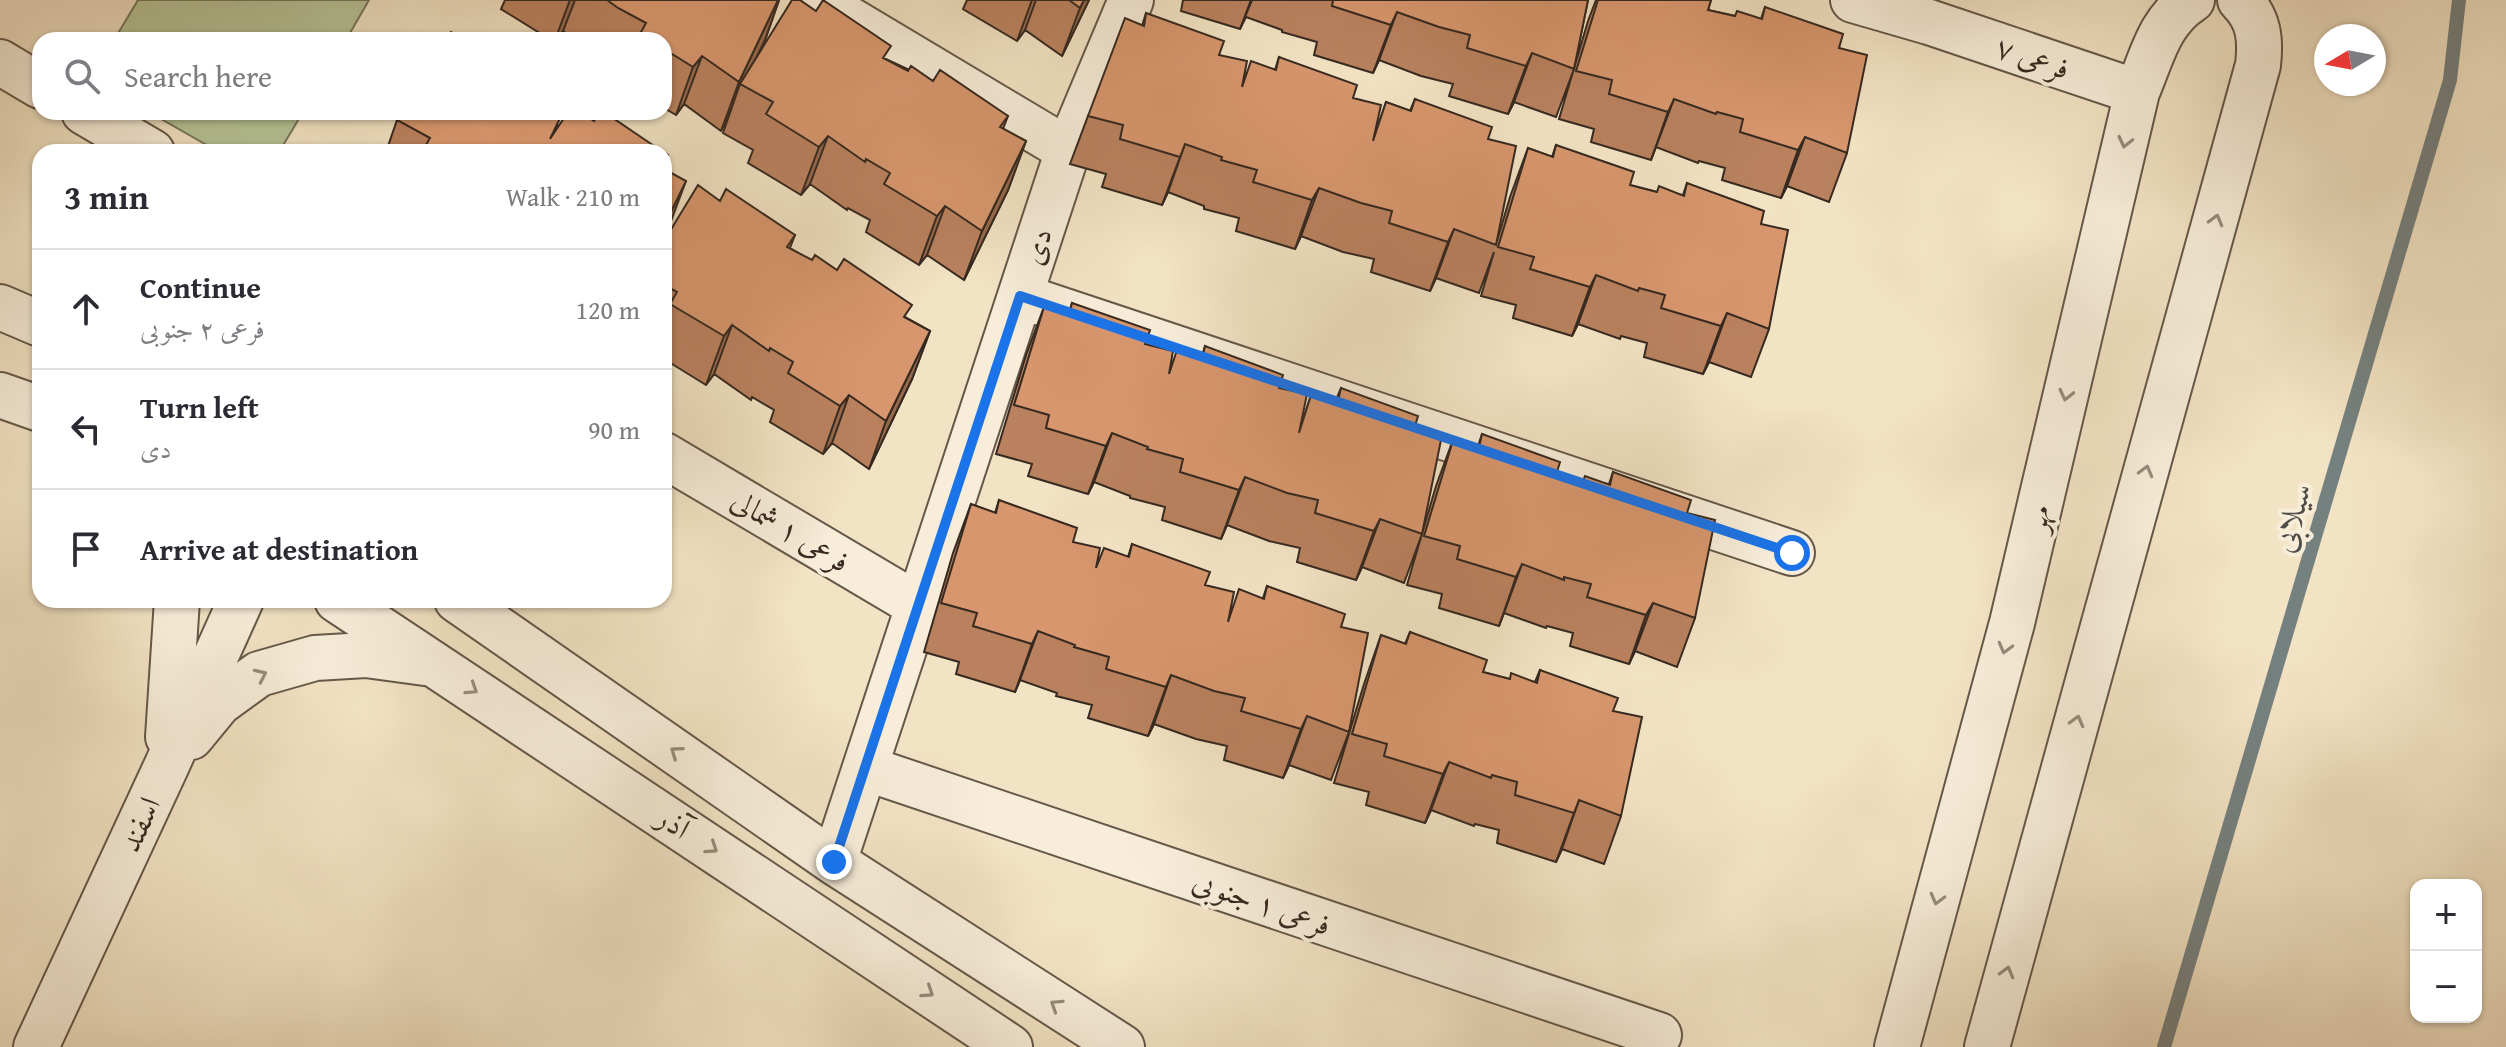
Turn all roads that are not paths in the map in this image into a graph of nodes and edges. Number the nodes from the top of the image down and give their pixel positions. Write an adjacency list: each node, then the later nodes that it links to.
1 (817, 0): 12 (street)
2 (1131, 0): 12 (street, دی)
3 (1853, 0): 6 (street, فرعی ۷)
4 (2192, 0): 9 (street, مهر)
5 (2240, 0): 34 (street, one-way to 5)
6 (1911, 11): 9 (street, فرعی ۷)
7 (0, 62): 8 (street)
8 (32, 81)
9 (2137, 92): 33 (street, مهر, one-way to 33)
10 (98, 120): 11 (street)
11 (138, 144)
12 (1068, 150): 13 (street, دی)
13 (1020, 296): 19 (street); 20 (street, دی)
14 (0, 307): 15 (street)
15 (32, 321)
16 (0, 395): 17 (street)
17 (32, 406)
18 (672, 460): 20 (street, فرعی ۱ شمالی)
19 (1792, 553)
20 (919, 606): 27 (street, دی)
21 (176, 608): 26 (street)
22 (237, 608): 26 (street, اسفند)
23 (349, 608): 25 (street, آذر)
24 (469, 608): 28 (street, آذر, one-way to 24)
25 (435, 664): 26 (street, one-way to 25); 31 (street, آذر, one-way to 31)
26 (166, 767): 30 (street, اسفند)
27 (865, 768): 28 (street, دی); 29 (street, فرعی ۱ جنوبی)
28 (834, 862): 32 (street, آذر, one-way to 28)
29 (1659, 1035)
30 (36, 1047)
31 (1010, 1047)
32 (1122, 1047)
33 (1897, 1047)
34 (1987, 1047)

